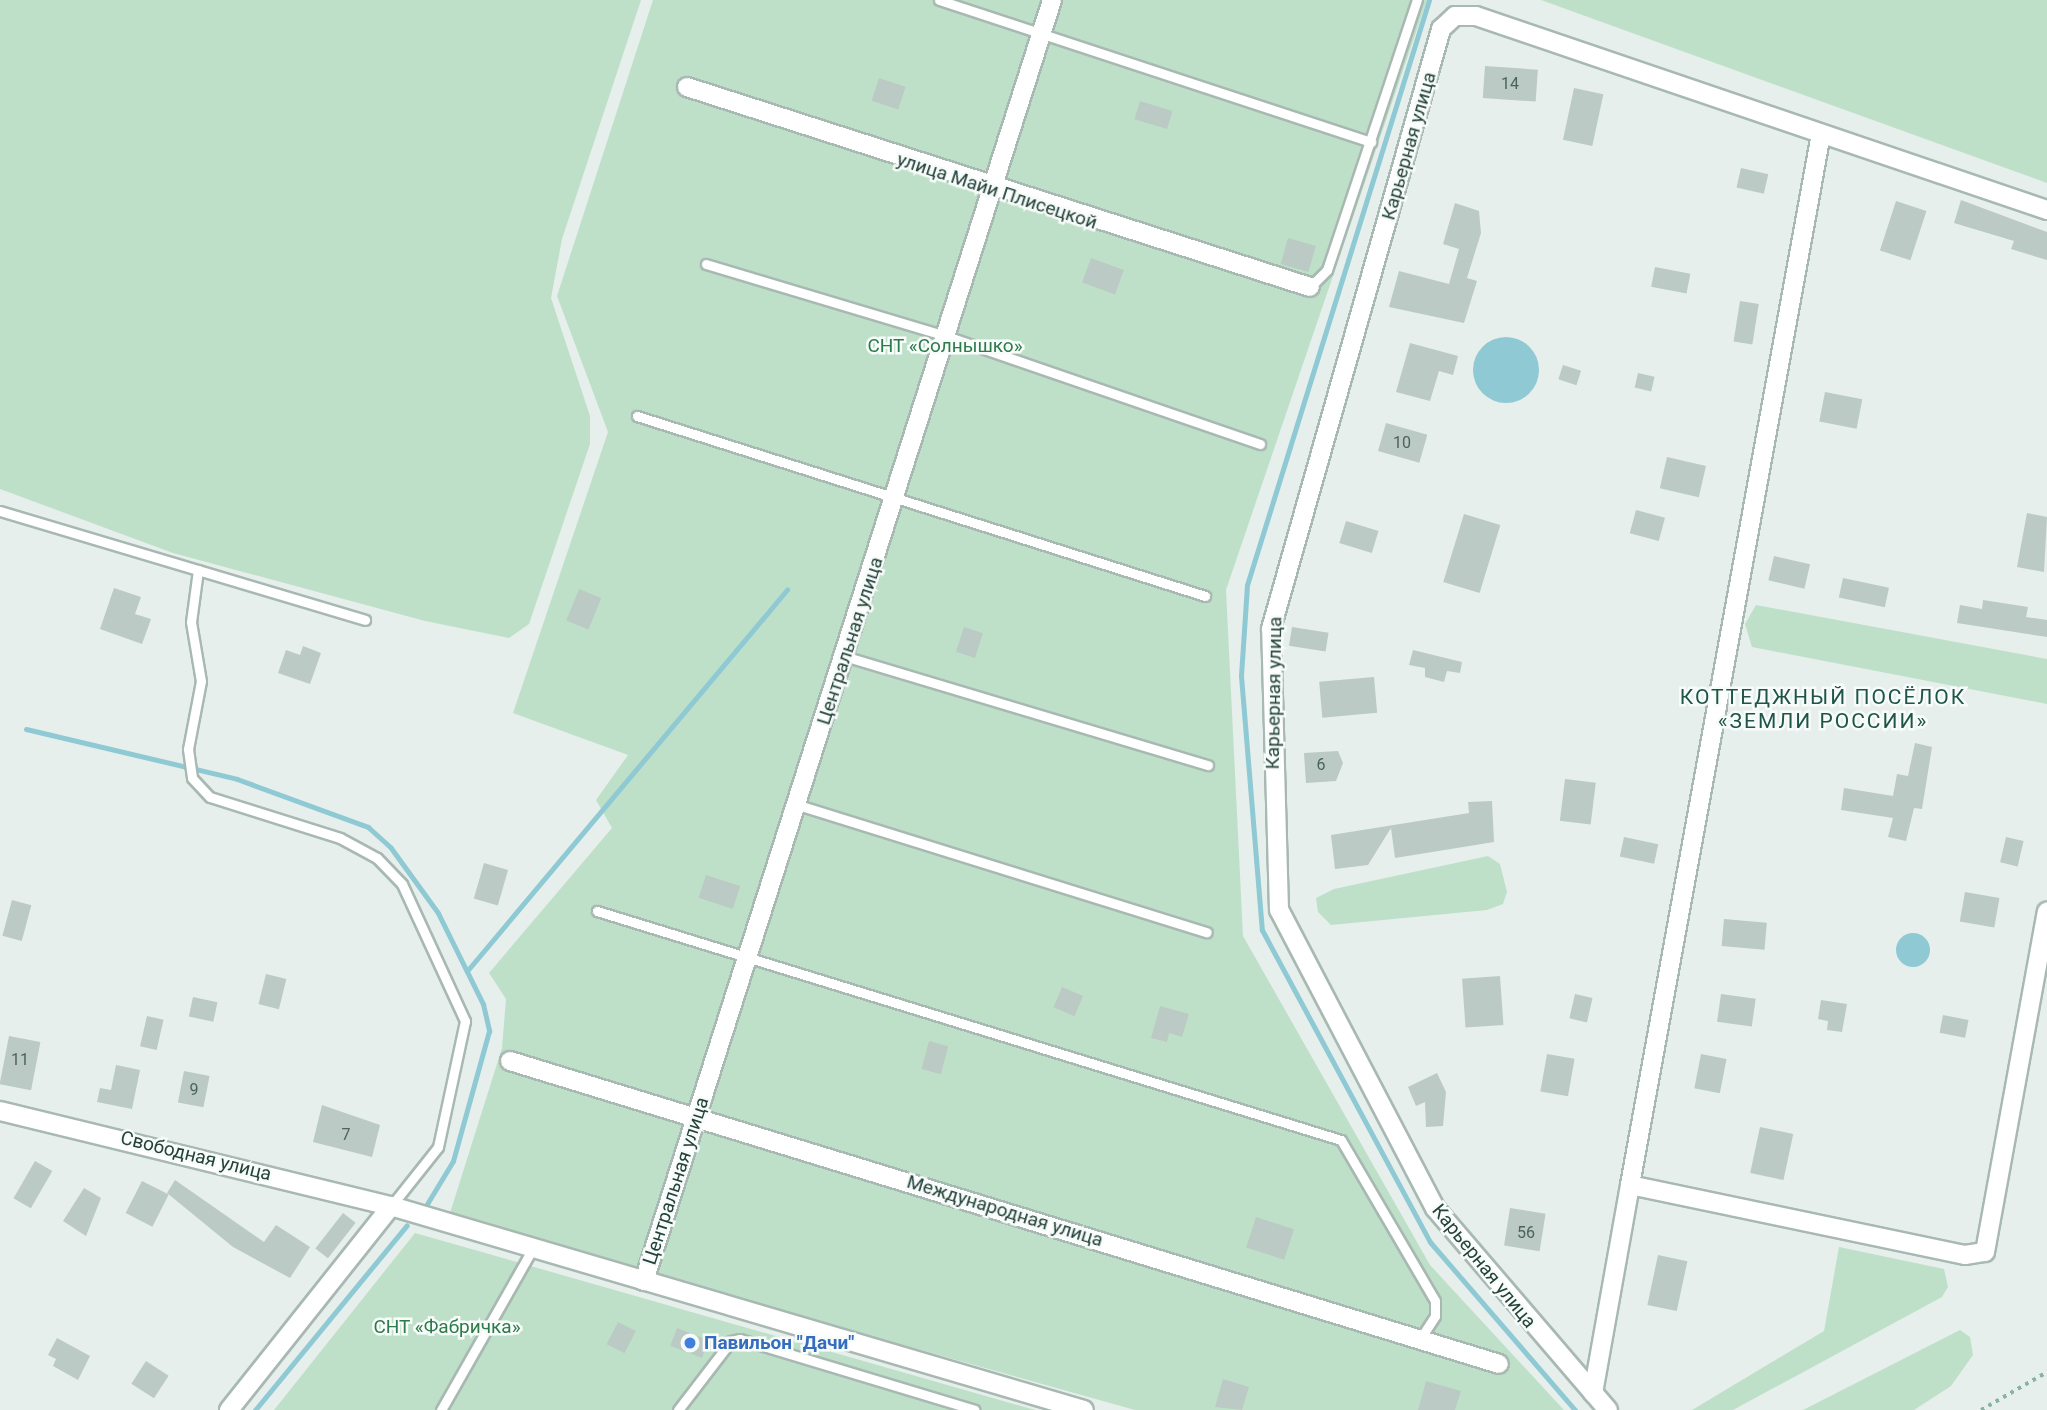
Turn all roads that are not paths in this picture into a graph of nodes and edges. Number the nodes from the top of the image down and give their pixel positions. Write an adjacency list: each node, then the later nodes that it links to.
1 (939, 0): 4 (lane)
2 (1052, 0): 4 (street, Центральная улица)
3 (1417, 0): 7 (lane)
4 (1042, 36): 7 (lane); 8 (street, Центральная улица)
5 (687, 87): 8 (street, улица Майи Плисецкой)
6 (1821, 134): 9 (street, Карьерная улица); 30 (street); 36 (street, Карьерная улица)
7 (1371, 142): 11 (lane)
8 (996, 191): 11 (street, улица Майи Плисецкой); 12 (street, Центральная улица)
9 (2047, 210)
10 (706, 264): 12 (lane)
11 (1310, 287)
12 (949, 337): 14 (lane); 15 (street, Центральная улица)
13 (637, 416): 15 (lane)
14 (1260, 444)
15 (896, 499): 18 (lane); 20 (street, Центральная улица)
16 (0, 511): 17 (lane)
17 (198, 570): 19 (lane); 31 (lane)
18 (1205, 596)
19 (365, 620)
20 (844, 656): 21 (lane); 22 (street, Центральная улица)
21 (1208, 765)
22 (798, 805): 25 (lane); 26 (street, Центральная улица)
23 (597, 911): 26 (lane)
24 (2047, 912): 30 (street)
25 (1207, 932)
26 (749, 962): 29 (street, Центральная улица); 34 (lane)
27 (510, 1061): 29 (street, Международная улица)
28 (0, 1111): 31 (street, Свободная улица)
29 (697, 1114): 33 (street, Центральная улица); 34 (street, Международная улица)
30 (1630, 1185): 36 (street)
31 (390, 1206): 32 (street, Свободная улица); 38 (street)
32 (534, 1246): 33 (street, Свободная улица); 39 (lane)
33 (644, 1281): 37 (street, Свободная улица)
34 (1418, 1340): 35 (street, Международная улица)
35 (1499, 1364)
36 (1593, 1393): 43 (street, Карьерная улица)
37 (1057, 1406): 42 (street, Свободная улица)
38 (229, 1410)
39 (441, 1410)
40 (678, 1410): 41 (lane)
41 (975, 1410)
42 (1084, 1410)
43 (1608, 1410)

